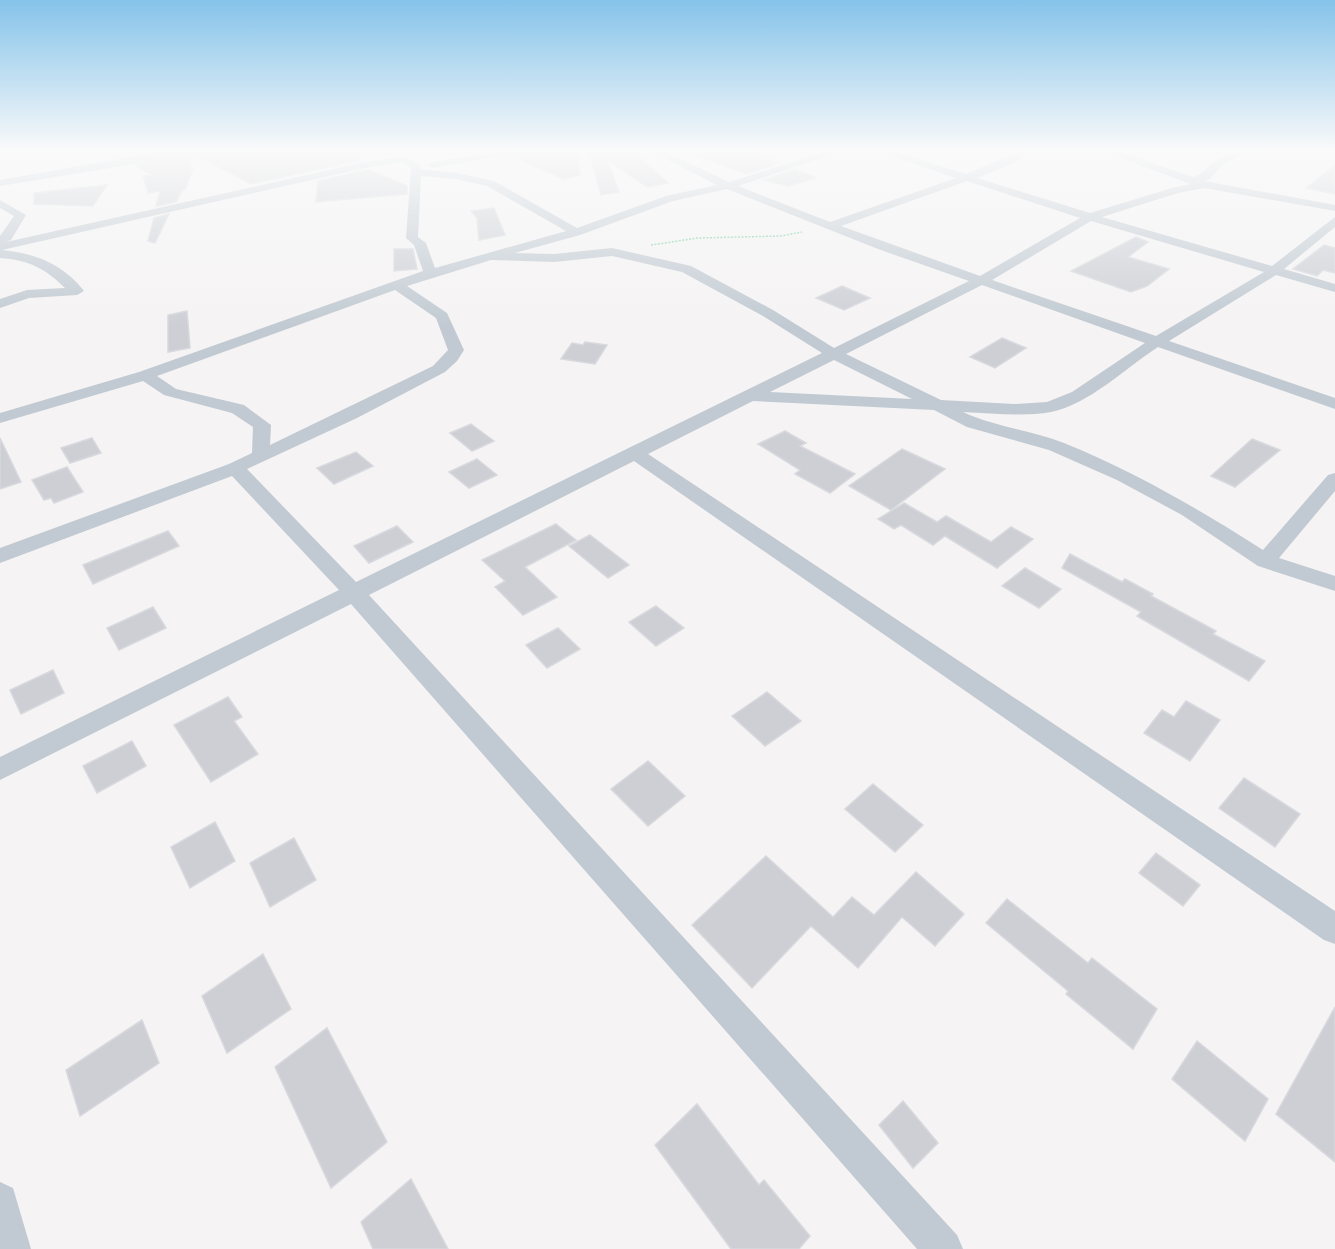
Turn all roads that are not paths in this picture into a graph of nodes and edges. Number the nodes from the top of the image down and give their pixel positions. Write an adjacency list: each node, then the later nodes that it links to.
1 (12, 210): 14 (street)
2 (166, 210): 15 (street)
3 (414, 210): 19 (street)
4 (538, 210): 13 (street)
5 (636, 210): 13 (street)
6 (789, 210): 12 (street)
7 (874, 210): 12 (street)
8 (1069, 210): 10 (street)
9 (1111, 210): 10 (street)
10 (1090, 217): 18 (street); 20 (street)
11 (1335, 221): 18 (street)
12 (829, 226): 20 (street)
13 (576, 232): 17 (street)
14 (0, 240)
15 (0, 248)
16 (0, 254): 23 (street)
17 (491, 256): 19 (street); 25 (street)
18 (1274, 271): 22 (street); 24 (street)
19 (430, 273): 21 (street)
20 (980, 280): 24 (street); 25 (street)
21 (396, 285): 26 (street); 32 (street)
22 (1335, 288)
23 (0, 304)
24 (1158, 344): 28 (street); 29 (street)
25 (832, 353): 27 (street); 29 (street)
26 (145, 375): 30 (street); 32 (street)
27 (746, 396): 29 (street); 31 (street)
28 (1335, 404)
29 (938, 405): 36 (street)
30 (0, 418)
31 (635, 453): 38 (street); 40 (street)
32 (261, 456): 33 (street)
33 (235, 468): 35 (street); 38 (street)
34 (1335, 479): 36 (street)
35 (0, 556)
36 (1266, 561): 37 (street)
37 (1335, 584)
38 (354, 593): 39 (street); 43 (street)
39 (0, 769)
40 (1335, 929)
41 (0, 1201): 42 (street)
42 (11, 1249)
43 (943, 1249)

